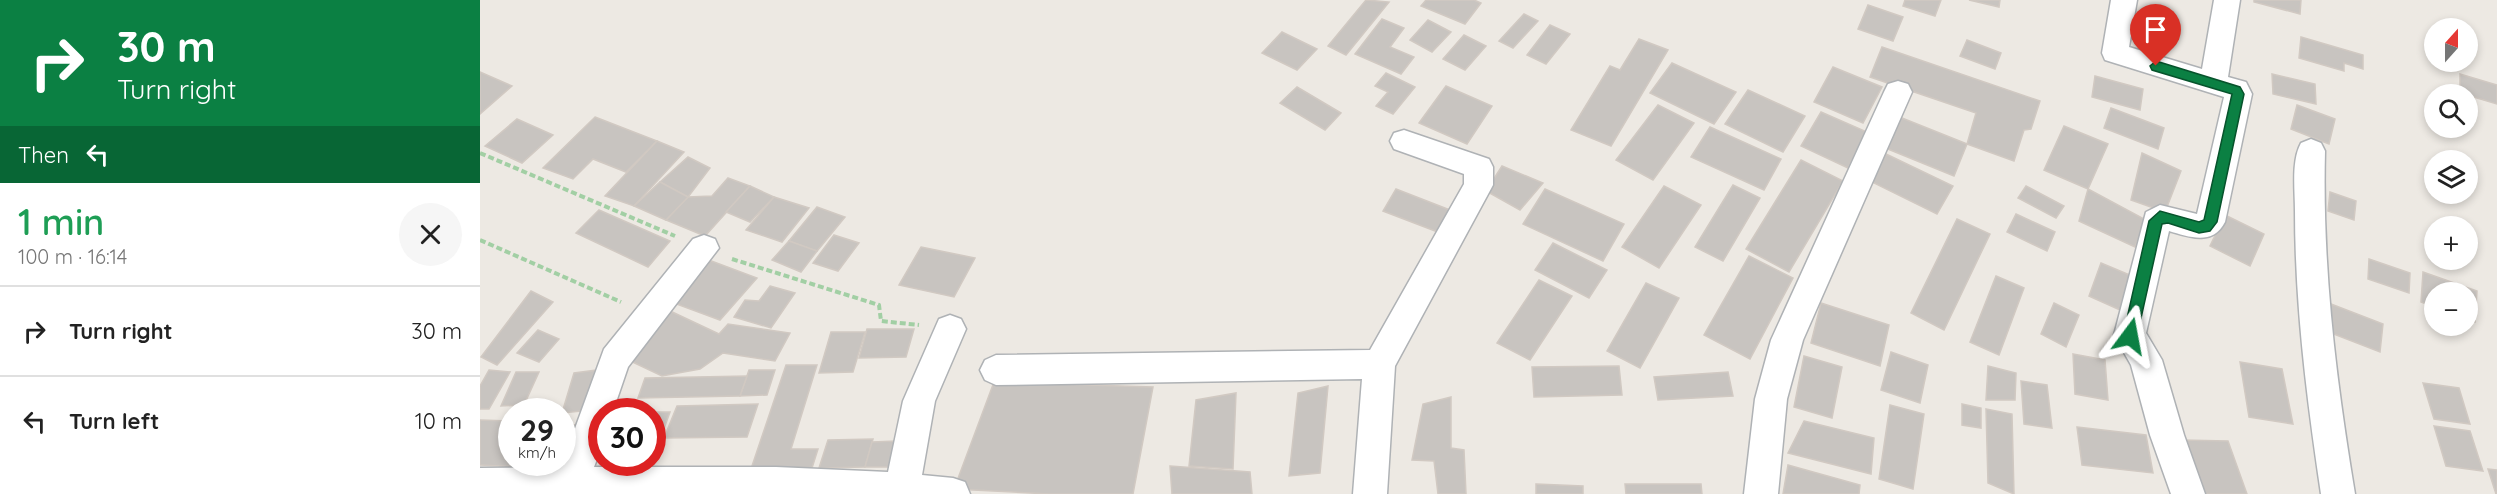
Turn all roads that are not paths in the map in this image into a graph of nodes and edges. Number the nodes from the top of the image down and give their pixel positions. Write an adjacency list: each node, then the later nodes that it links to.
1 (2124, 0): 3 (street)
2 (2227, 0): 3 (street)
3 (2214, 83): 17 (street)
4 (1898, 92): 16 (street)
5 (1404, 141): 9 (street)
6 (2311, 151): 18 (street)
7 (704, 248): 11 (street)
8 (950, 329): 13 (street)
9 (1378, 364): 10 (street); 15 (street)
10 (996, 370)
11 (572, 483): 12 (street); 13 (street)
12 (480, 484)
13 (902, 489): 14 (street)
14 (953, 494)
15 (1370, 494)
16 (1761, 494)
17 (2188, 494)
18 (2338, 494)

